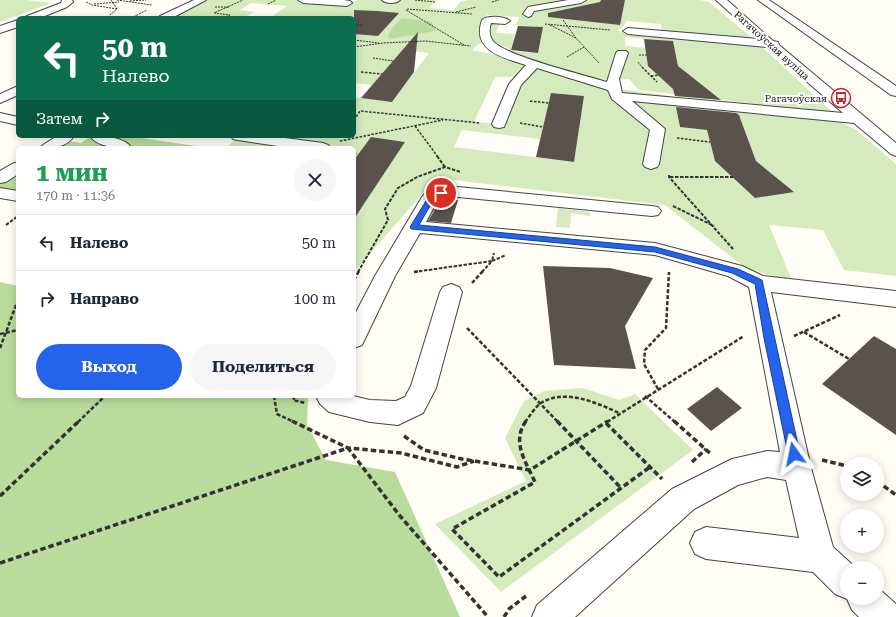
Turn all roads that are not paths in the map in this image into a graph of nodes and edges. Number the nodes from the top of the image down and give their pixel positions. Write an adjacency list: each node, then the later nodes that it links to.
1 (201, 0): 14 (street)
2 (303, 0): 10 (street)
3 (358, 0): 10 (street)
4 (387, 0): 5 (street)
5 (395, 0)
6 (581, 0): 12 (street)
7 (721, 0): 19 (street, Рагачоўская вуліца)
8 (763, 0): 24 (street)
9 (68, 1): 13 (street)
10 (347, 3): 11 (street)
11 (335, 14)
12 (528, 14)
13 (35, 16)
14 (168, 16)
15 (505, 21): 21 (street)
16 (16, 24): 17 (street)
17 (0, 30)
18 (628, 31): 19 (street)
19 (774, 44): 29 (street, Рагачоўская вуліца)
20 (622, 53): 22 (street)
21 (534, 64): 22 (street); 31 (street)
22 (615, 88): 29 (street); 39 (street)
23 (16, 91): 25 (street)
24 (896, 92)
25 (0, 98)
26 (0, 107): 27 (street)
27 (16, 109)
28 (0, 117): 30 (street)
29 (858, 119): 38 (street, Рагачоўская вуліца)
30 (16, 121)
31 (499, 124)
32 (64, 138): 35 (street)
33 (102, 138): 36 (street)
34 (252, 138): 37 (street)
35 (51, 146)
36 (120, 146)
37 (309, 146)
38 (896, 151)
39 (651, 164)
40 (16, 168): 41 (street)
41 (0, 178)
42 (0, 193): 43 (street)
43 (16, 196)
44 (652, 211): 45 (street)
45 (414, 227): 46 (street); 49 (street)
46 (759, 283): 48 (street); 51 (street)
47 (459, 290): 50 (street)
48 (896, 299)
49 (356, 335)
50 (331, 398)
51 (807, 463): 53 (street); 56 (street)
52 (706, 543): 53 (street)
53 (820, 557): 54 (street)
54 (840, 576)
55 (871, 605): 57 (street)
56 (549, 617)
57 (884, 617)

